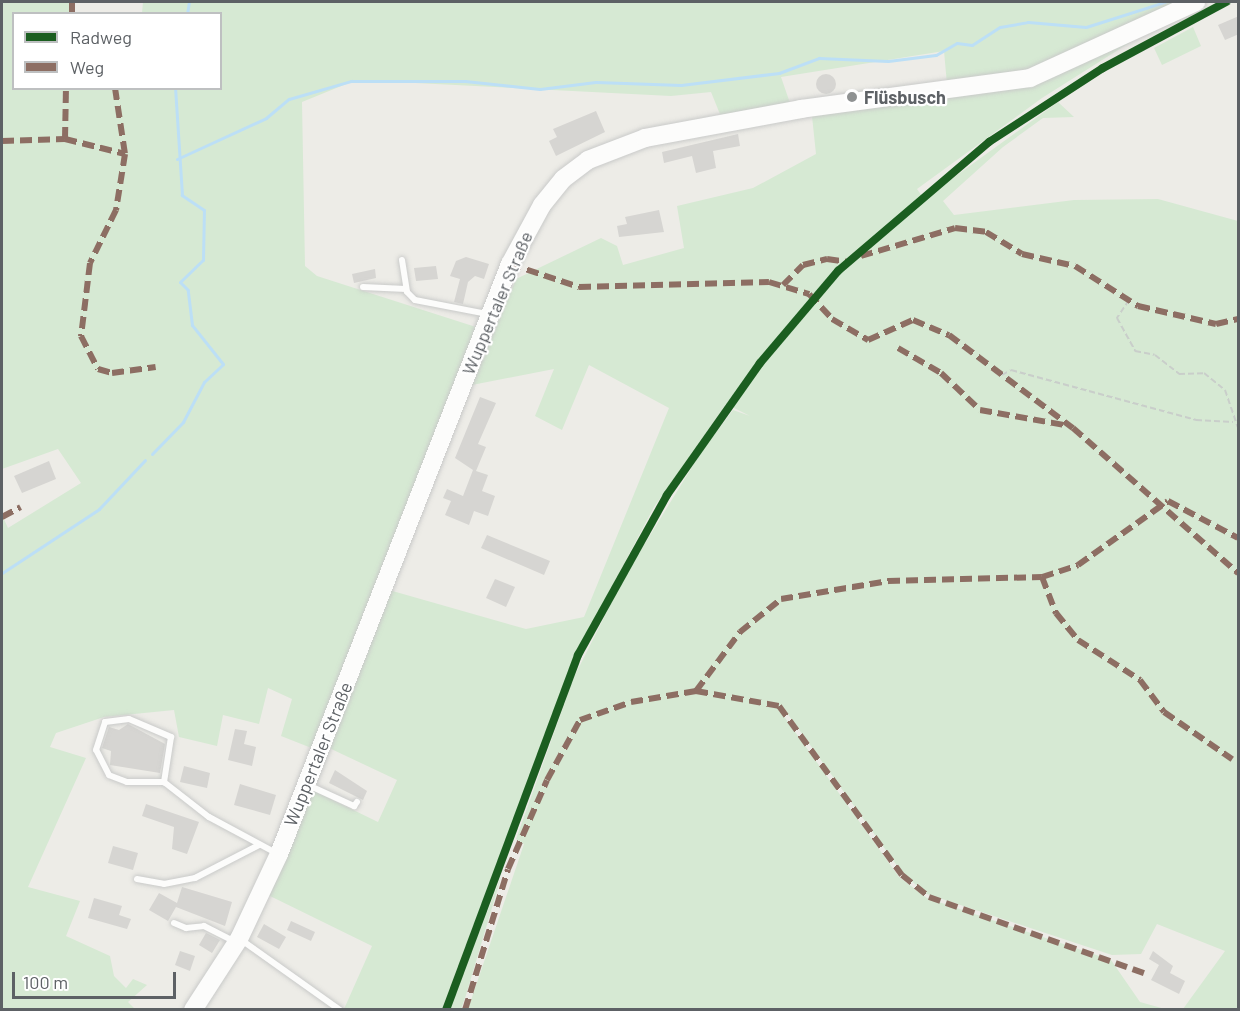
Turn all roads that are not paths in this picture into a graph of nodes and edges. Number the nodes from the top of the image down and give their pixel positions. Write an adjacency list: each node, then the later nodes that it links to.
1 (1196, 2): 5 (main road, Wuppertaler Straße)
2 (402, 260): 4 (lane)
3 (363, 287): 4 (lane)
4 (406, 289): 5 (lane)
5 (490, 315): 7 (main road, Wuppertaler Straße)
6 (164, 782): 6 (lane); 9 (lane)
7 (306, 784): 8 (lane); 10 (main road, Wuppertaler Straße)
8 (357, 802)
9 (259, 846): 10 (lane); 11 (lane)
10 (279, 854): 13 (main road, Wuppertaler Straße)
11 (137, 879)
12 (174, 923): 13 (lane)
13 (238, 940): 14 (main road, Wuppertaler Straße); 15 (lane)
14 (193, 1010)
15 (340, 1010)

